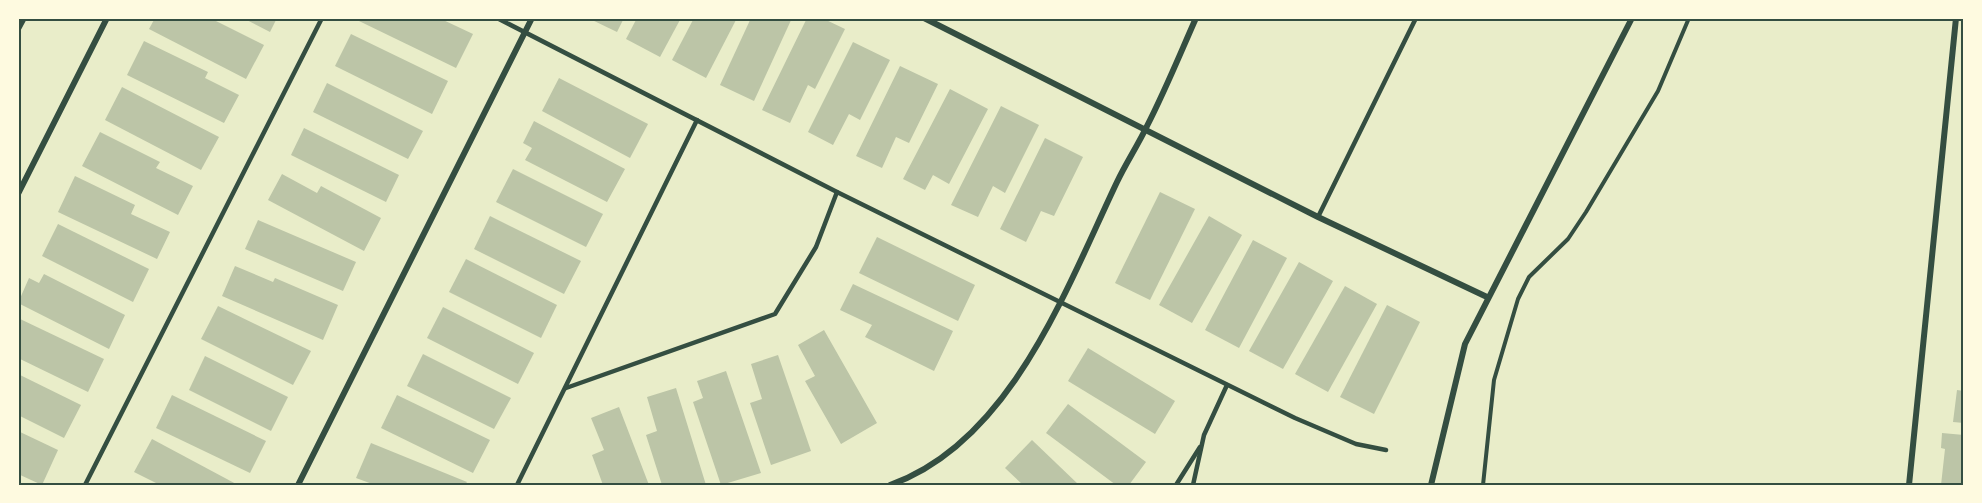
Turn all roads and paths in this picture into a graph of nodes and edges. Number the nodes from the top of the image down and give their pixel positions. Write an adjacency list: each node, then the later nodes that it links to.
1 (25, 18): 12 (path)
2 (107, 18): 17 (street)
3 (322, 18): 25 (lane)
4 (497, 18): 13 (lane)
5 (532, 18): 13 (street)
6 (924, 18): 15 (street)
7 (1196, 18): 15 (street)
8 (1416, 18): 18 (lane)
9 (1632, 18): 19 (street)
10 (1689, 18): 32 (path)
11 (1956, 18): 33 (street)
12 (18, 31)
13 (525, 32): 14 (lane); 26 (street)
14 (697, 120): 16 (lane); 22 (lane)
15 (1145, 130): 18 (street); 20 (street)
16 (837, 192): 20 (lane); 22 (lane)
17 (18, 194)
18 (1318, 217): 19 (street)
19 (1487, 297): 31 (street)
20 (1060, 301): 21 (lane); 28 (street)
21 (1227, 385): 23 (lane); 24 (lane)
22 (566, 388): 27 (lane)
23 (1202, 443): 29 (lane); 30 (lane)
24 (1386, 450)
25 (85, 485)
26 (298, 485)
27 (517, 485)
28 (890, 485)
29 (1176, 485)
30 (1193, 485)
31 (1431, 485)
32 (1483, 485)
33 (1909, 485)

